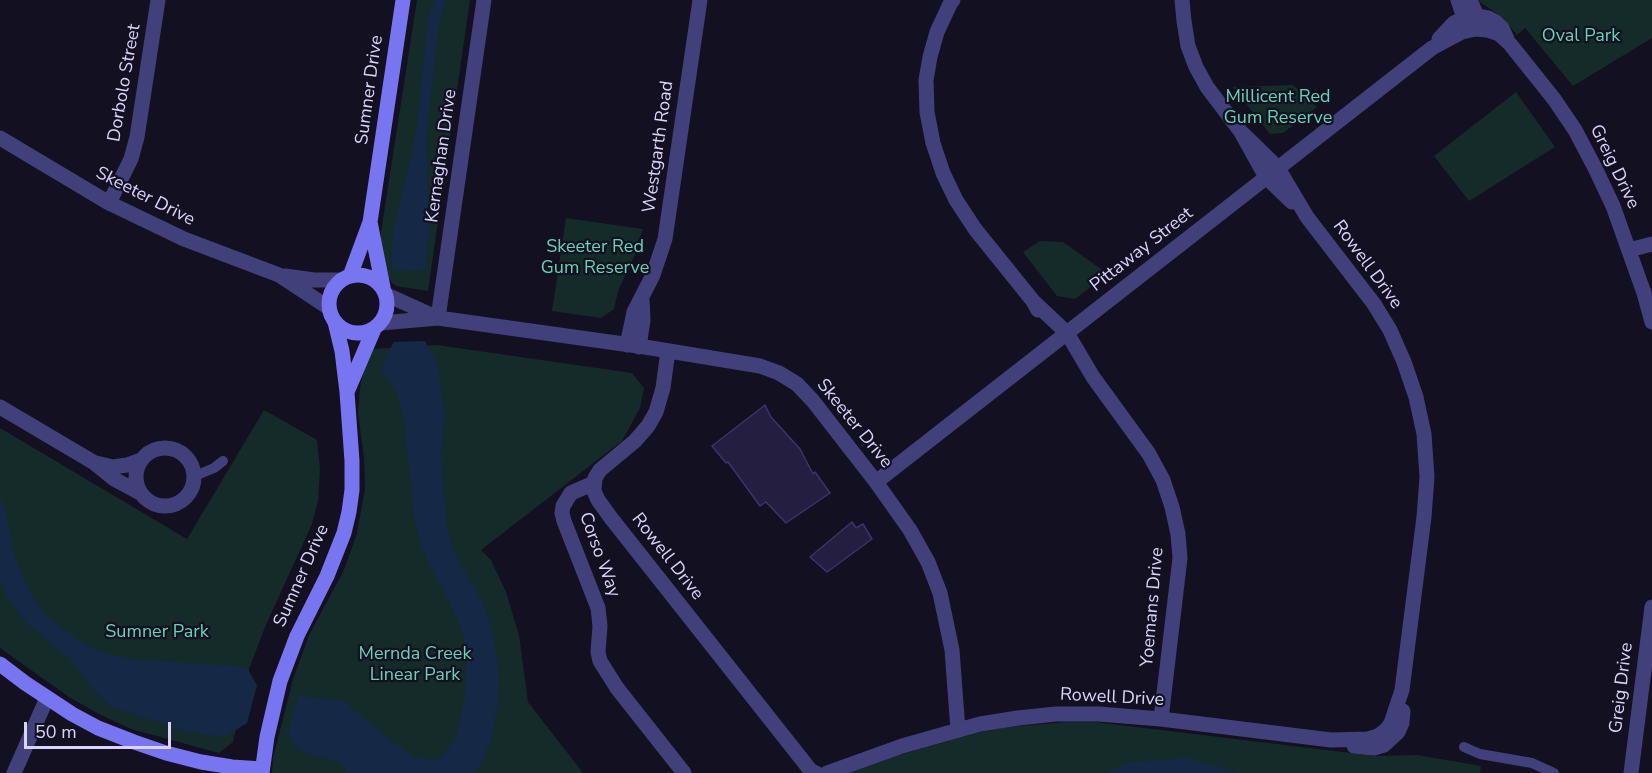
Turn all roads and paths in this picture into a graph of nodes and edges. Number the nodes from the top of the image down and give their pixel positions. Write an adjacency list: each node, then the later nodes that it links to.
1 (158, 0): 12 (street, Dorbolo Street)
2 (403, 0): 13 (street, Sumner Drive)
3 (484, 0): 21 (street, Kernaghan Drive)
4 (700, 0): 25 (street, Westgarth Road)
5 (953, 0): 24 (street, Yoemans Drive)
6 (1182, 0): 11 (street, Rowell Drive)
7 (1458, 0): 9 (street)
8 (1470, 0): 9 (street)
9 (1472, 21): 11 (street, Pittaway Street); 16 (street, Greig Drive)
10 (0, 138): 12 (street, Skeeter Drive)
11 (1272, 173): 24 (street, Pittaway Street); 39 (street, Rowell Drive)
12 (109, 203): 17 (street, Skeeter Drive)
13 (370, 222): 18 (street, Sumner Drive); 19 (street, Sumner Drive)
14 (1652, 244): 16 (street)
15 (1652, 251): 16 (street)
16 (1631, 255): 22 (street, Greig Drive)
17 (279, 275): 18 (street, Skeeter Drive); 20 (street, Skeeter Drive)
18 (345, 278): 19 (street); 20 (street)
19 (385, 291): 21 (street, Skeeter Drive); 23 (street)
20 (332, 315): 23 (street); 27 (street, Sumner Drive)
21 (438, 318): 23 (street, Skeeter Drive); 25 (street, Skeeter Drive)
22 (1652, 322)
23 (378, 326): 27 (street, Sumner Drive)
24 (1062, 337): 33 (street, Pittaway Street); 39 (street, Yoemans Drive)
25 (633, 346): 26 (street, Skeeter Drive)
26 (668, 351): 33 (street, Skeeter Drive); 34 (street)
27 (347, 392): 42 (street, Sumner Drive)
28 (0, 407): 31 (street)
29 (141, 460): 31 (street); 32 (street); 35 (street)
30 (223, 461): 32 (lane)
31 (93, 462): 35 (street)
32 (195, 476): 35 (street)
33 (876, 482): 40 (street, Skeeter Drive)
34 (594, 483): 44 (street, Corso Way); 45 (street, Rowell Drive)
35 (140, 494)
36 (1652, 607): 48 (street, Greig Drive)
37 (0, 664): 38 (street)
38 (47, 698): 42 (street); 43 (street)
39 (1161, 719): 40 (street, Rowell Drive)
40 (958, 730): 46 (street, Rowell Drive)
41 (1464, 747): 47 (lane)
42 (262, 771)
43 (14, 773)
44 (684, 773)
45 (816, 773)
46 (827, 773)
47 (1554, 773)
48 (1631, 773)

